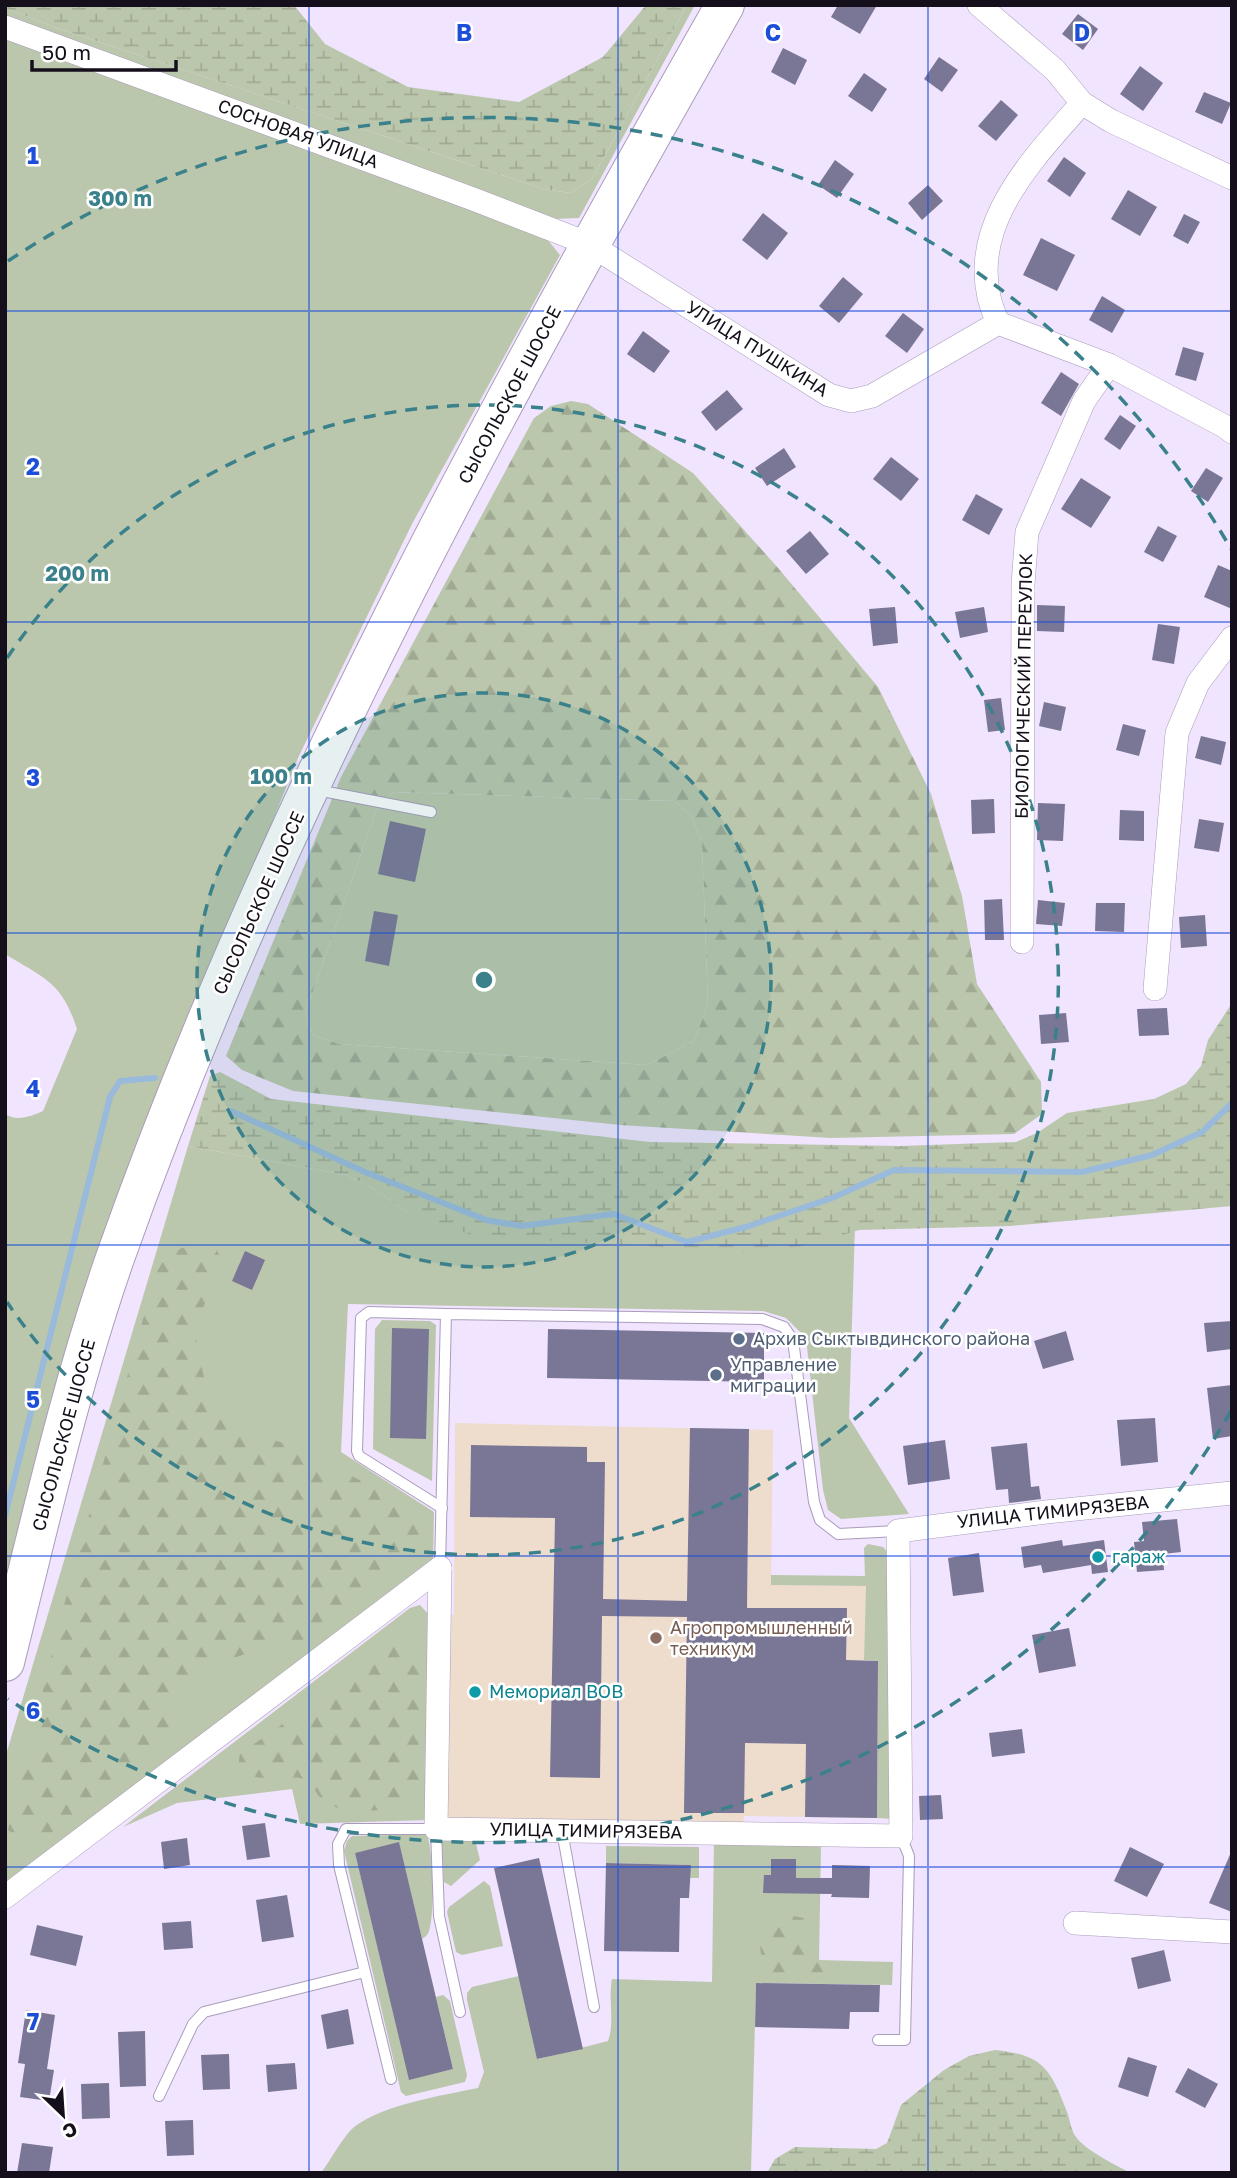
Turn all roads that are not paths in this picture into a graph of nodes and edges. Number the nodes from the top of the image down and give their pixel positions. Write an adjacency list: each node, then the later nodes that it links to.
1 (725, 5): 6 (highway, СЫСОЛЬСКОЕ ШОССЕ)
2 (979, 5): 4 (street)
3 (5, 27): 6 (street, СОСНОВАЯ УЛИЦА)
4 (1082, 103): 5 (street); 7 (street)
5 (1232, 178)
6 (589, 244): 7 (street, УЛИЦА ПУШКИНА); 11 (highway, СЫСОЛЬСКОЕ ШОССЕ)
7 (998, 323): 8 (street)
8 (1109, 365): 9 (street); 13 (street, БИОЛОГИЧЕСКИЙ ПЕРЕУЛОК)
9 (1232, 432)
10 (1232, 638): 14 (street)
11 (309, 789): 12 (lane); 20 (highway, СЫСОЛЬСКОЕ ШОССЕ)
12 (431, 812)
13 (1022, 942)
14 (1155, 989)
15 (446, 1314): 17 (lane); 17 (lane); 18 (lane)
16 (1232, 1493): 18 (street, УЛИЦА ТИМИРЯЗЕВА)
17 (442, 1508): 19 (lane)
18 (898, 1531): 23 (street)
19 (440, 1568): 21 (street); 24 (street)
20 (5, 1662)
21 (436, 1829): 22 (street, УЛИЦА ТИМИРЯЗЕВА); 27 (lane); 29 (lane)
22 (562, 1830): 23 (street, УЛИЦА ТИМИРЯЗЕВА); 28 (lane)
23 (901, 1836): 30 (lane)
24 (5, 1897)
25 (1074, 1923): 26 (street)
26 (1232, 1932)
27 (365, 1972): 31 (lane); 32 (lane)
28 (594, 2007)
29 (460, 2012)
30 (878, 2040)
31 (391, 2079)
32 (159, 2096)

